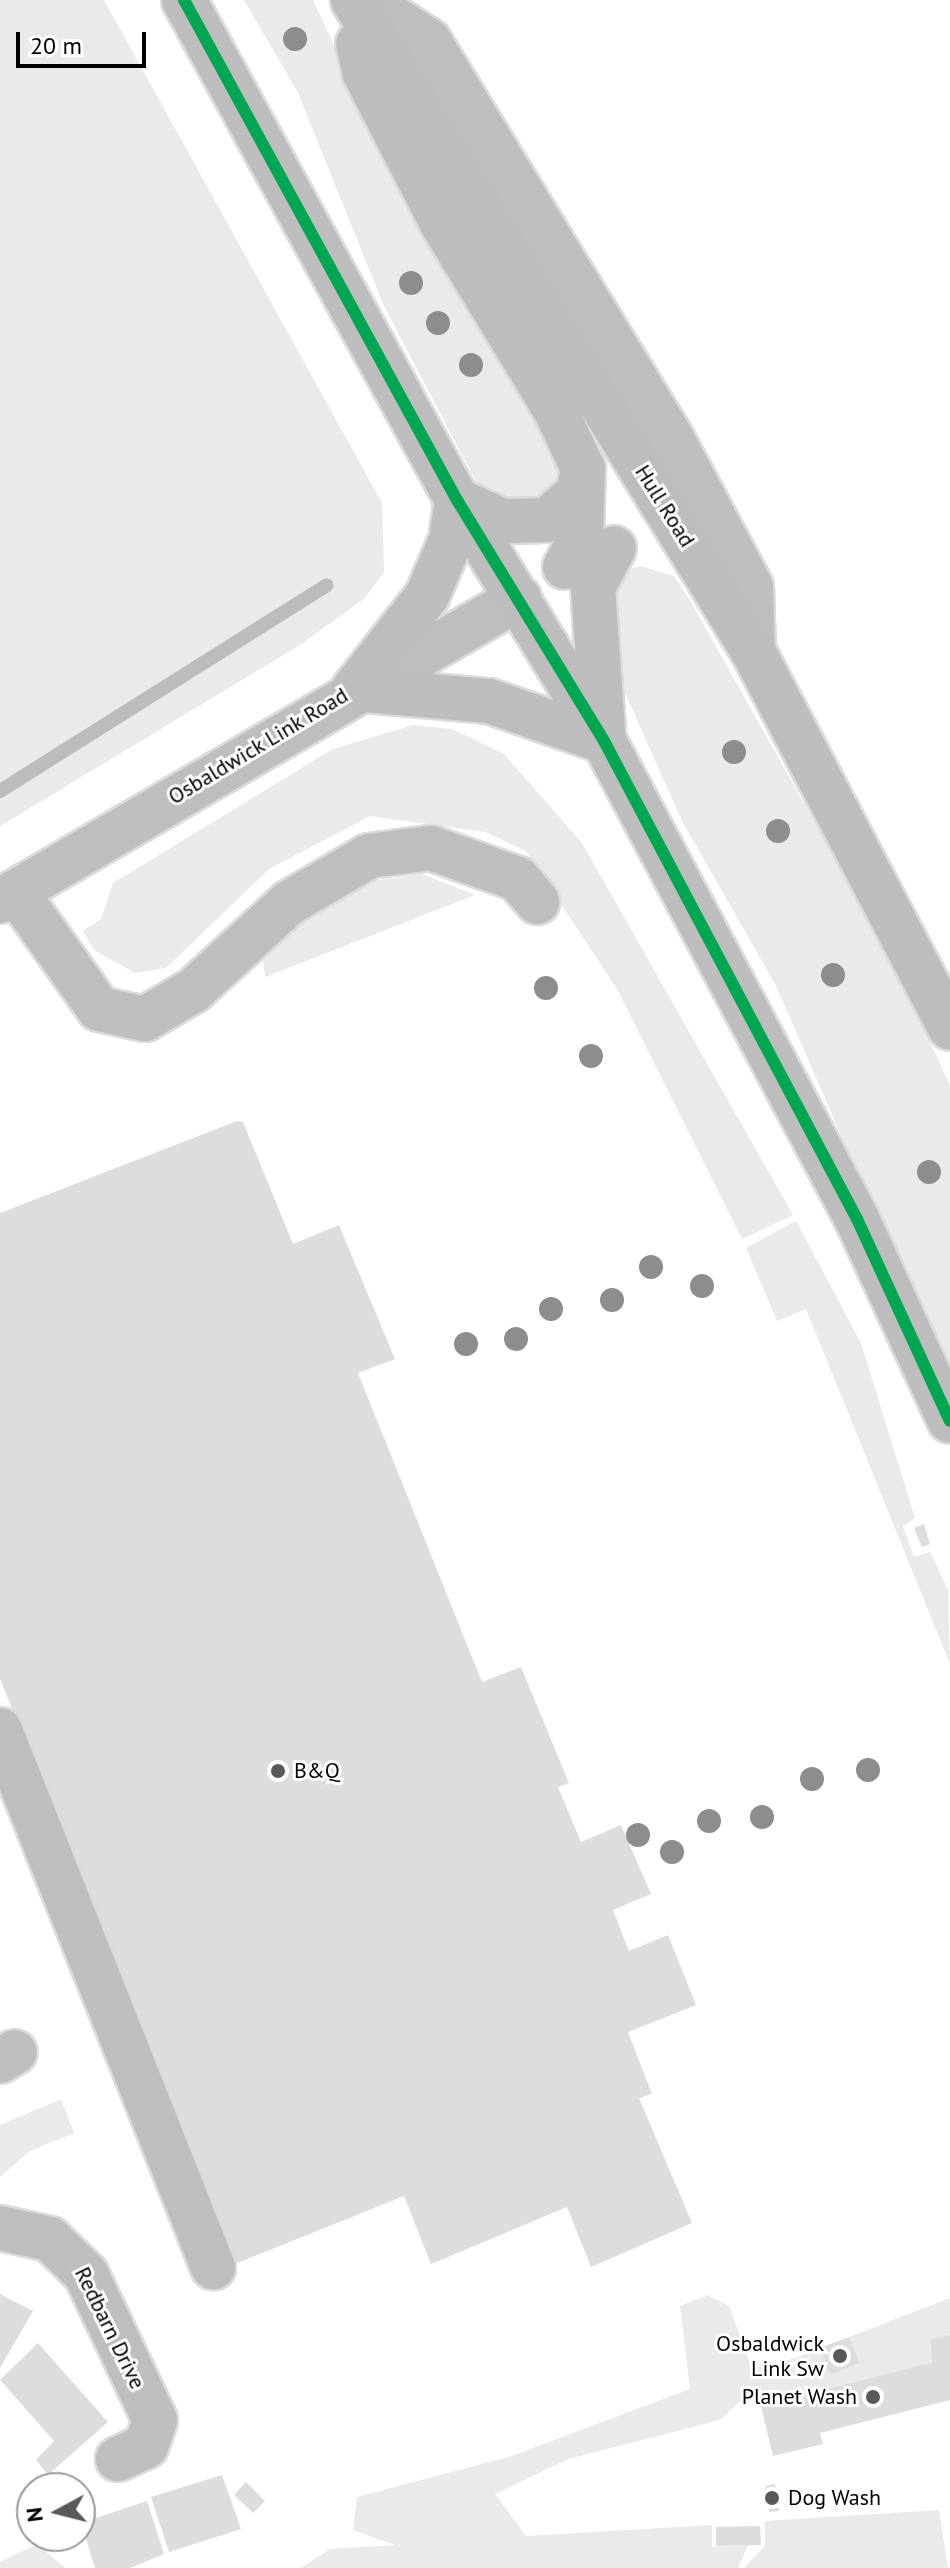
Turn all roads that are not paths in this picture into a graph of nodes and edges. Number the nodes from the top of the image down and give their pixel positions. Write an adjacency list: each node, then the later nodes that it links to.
1 (184, 0): 5 (main road)
2 (209, 0): 5 (main road)
3 (350, 0): 6 (main road); 8 (main road, Hull Road)
4 (366, 0): 12 (street)
5 (252, 120): 7 (main road)
6 (583, 469): 7 (main road); 10 (main road)
7 (457, 500): 11 (main road); 13 (main road)
8 (690, 547): 9 (main road); 12 (main road, Hull Road)
9 (614, 548): 10 (main road); 14 (main road)
10 (565, 567): 11 (main road)
11 (519, 598): 13 (street, Osbaldwick Link Road); 14 (main road)
12 (753, 651): 17 (main road, Hull Road)
13 (354, 689): 14 (main road); 15 (street, Osbaldwick Link Road)
14 (604, 741): 18 (main road)
15 (8, 896): 16 (street)
16 (537, 902)
17 (950, 1028)
18 (950, 1421)
19 (0, 1730): 21 (street)
20 (0, 2228): 22 (street, Redbarn Drive)
21 (213, 2267)
22 (118, 2459)

